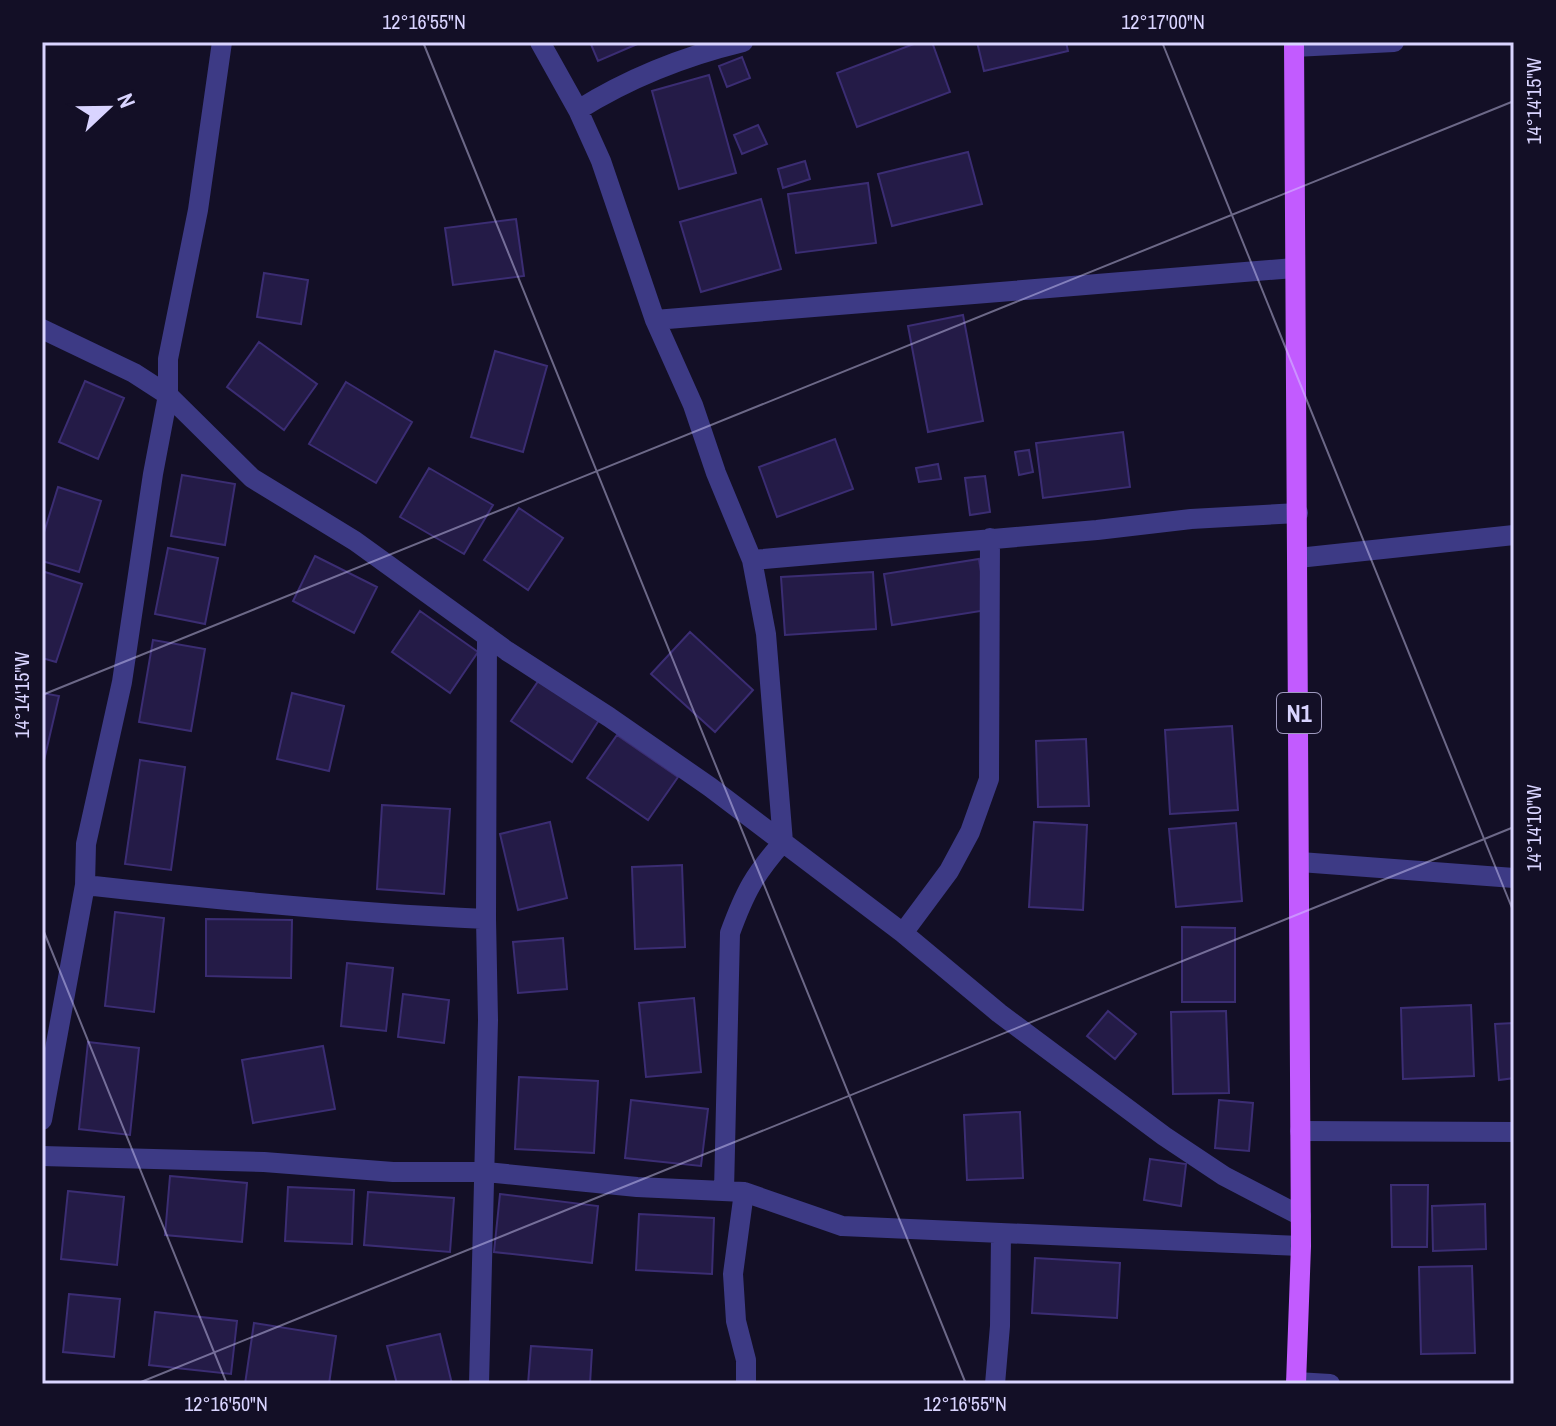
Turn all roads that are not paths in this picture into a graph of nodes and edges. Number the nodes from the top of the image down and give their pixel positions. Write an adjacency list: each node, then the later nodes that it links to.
1 (222, 42): 10 (street)
2 (540, 42): 6 (street)
3 (743, 42): 6 (street)
4 (1394, 42): 5 (street)
5 (1294, 45): 7 (main road, N1)
6 (578, 110): 8 (street)
7 (1294, 268): 8 (street); 11 (main road, N1)
8 (655, 320): 15 (street)
9 (42, 329): 10 (street)
10 (168, 395): 16 (street); 20 (street)
11 (1298, 513): 13 (street); 14 (main road, N1)
12 (1514, 535): 14 (street)
13 (990, 538): 15 (street); 22 (street)
14 (1298, 558): 18 (main road, N1)
15 (752, 560): 17 (street)
16 (487, 636): 17 (street); 21 (street)
17 (783, 842): 22 (street); 29 (street)
18 (1300, 862): 19 (street); 25 (main road, N1)
19 (1514, 878)
20 (85, 885): 21 (street); 23 (street)
21 (486, 919): 28 (street)
22 (903, 933): 30 (street)
23 (50, 1032): 24 (street)
24 (42, 1120)
25 (1300, 1131): 26 (street); 30 (main road, N1)
26 (1514, 1132)
27 (42, 1156): 28 (street)
28 (486, 1172): 29 (street); 34 (street)
29 (734, 1192): 31 (street); 35 (street)
30 (1301, 1216): 32 (main road, N1)
31 (1001, 1234): 32 (street); 36 (street)
32 (1301, 1246): 33 (main road, N1)
33 (1296, 1383): 37 (street)
34 (479, 1384)
35 (746, 1384)
36 (995, 1384)
37 (1330, 1384)

